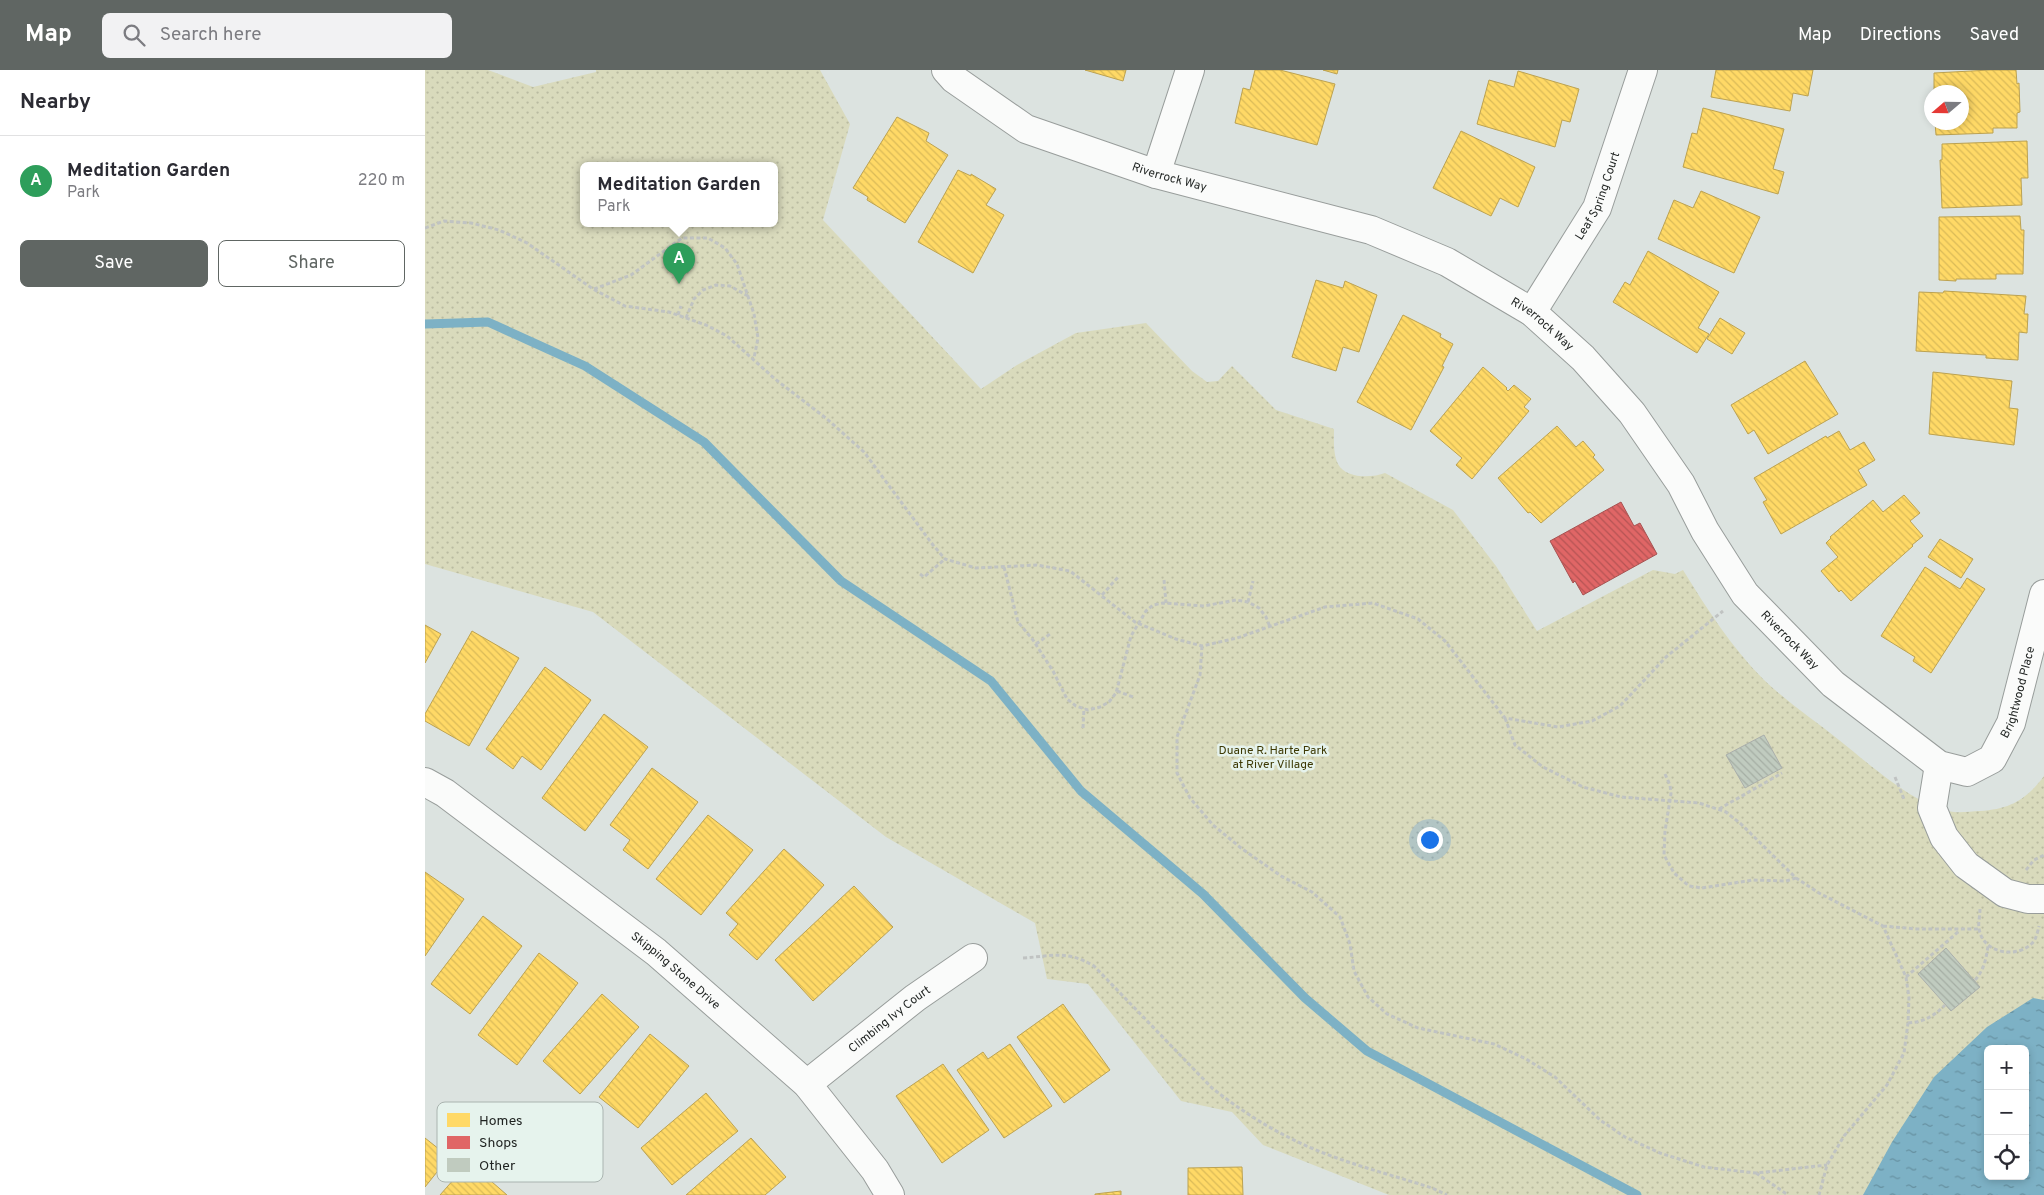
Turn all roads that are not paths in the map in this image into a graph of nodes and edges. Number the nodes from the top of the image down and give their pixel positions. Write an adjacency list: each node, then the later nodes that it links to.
1 (946, 70): 4 (street, Riverrock Way)
2 (1190, 70): 4 (street)
3 (1643, 70): 5 (street, Leaf Spring Court)
4 (1156, 174): 5 (street, Riverrock Way)
5 (1532, 312): 8 (street, Riverrock Way)
6 (2044, 594): 7 (street, Brightwood Place)
7 (1992, 759): 8 (street, Riverrock Way)
8 (1939, 765): 10 (street)
9 (425, 782): 12 (street, Skipping Stone Drive)
10 (2042, 910)
11 (973, 958): 12 (street, Climbing Ivy Court)
12 (807, 1084): 13 (street, Skipping Stone Drive)
13 (891, 1195)

